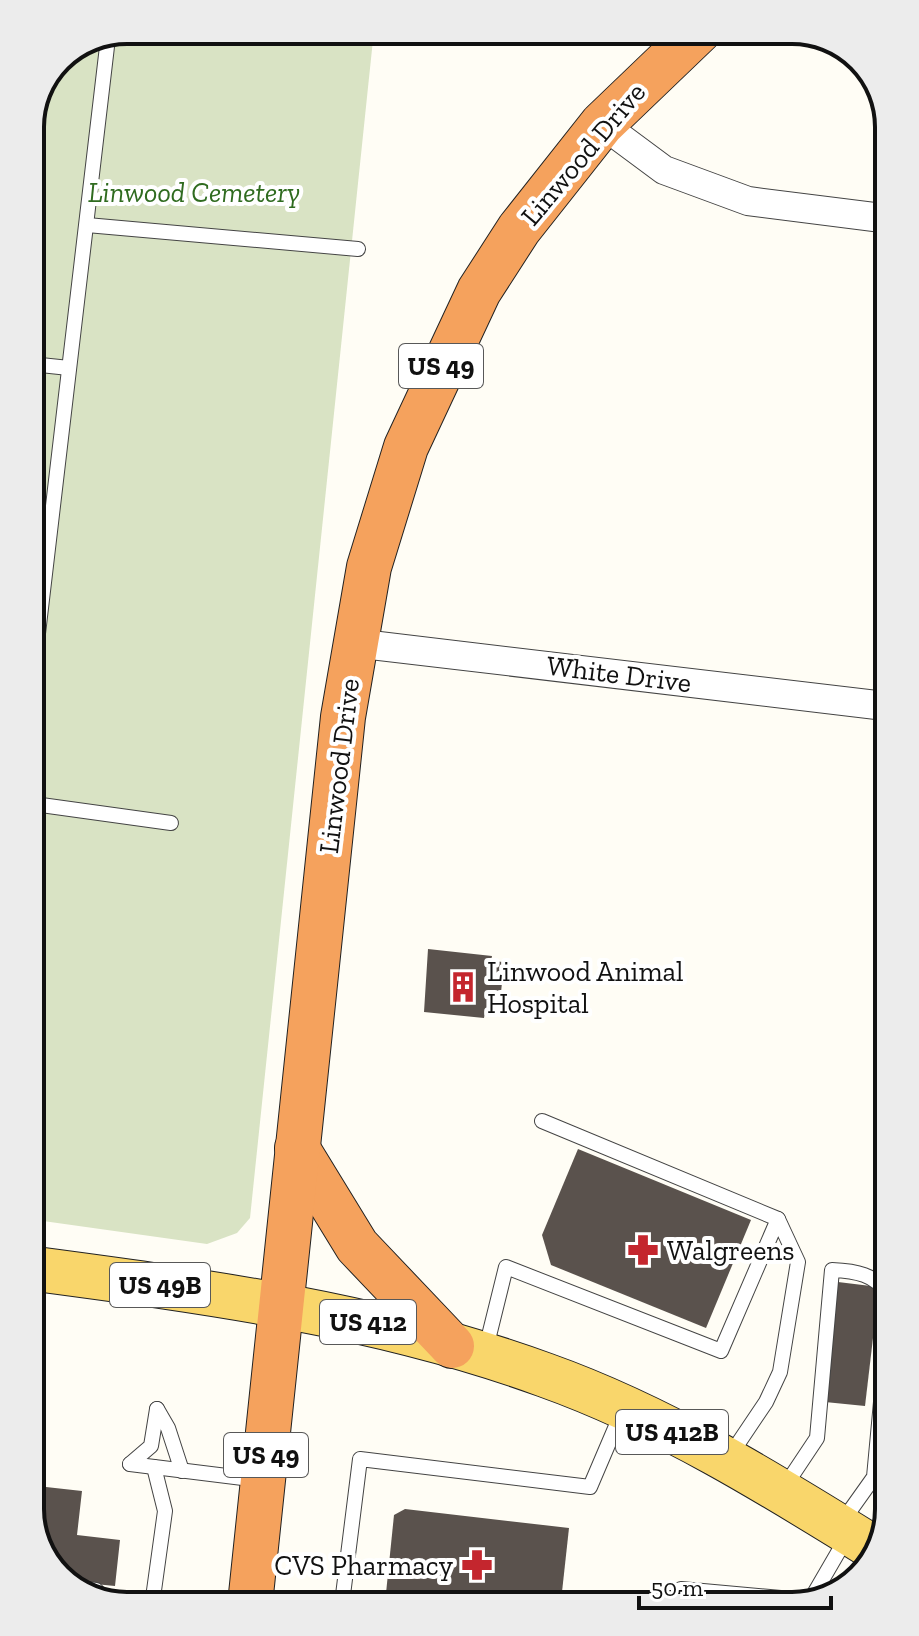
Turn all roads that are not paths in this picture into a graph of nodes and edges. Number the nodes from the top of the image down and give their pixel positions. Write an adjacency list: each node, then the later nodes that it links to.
1 (685, 44): 3 (highway, Linwood Drive / US 49)
2 (107, 47): 5 (lane)
3 (602, 124): 4 (street); 10 (highway, Linwood Drive / US 49)
4 (875, 217)
5 (87, 225): 6 (lane); 8 (lane)
6 (358, 249)
7 (44, 365): 8 (lane)
8 (69, 368): 9 (lane)
9 (44, 582)
10 (354, 643): 11 (street, White Drive); 15 (highway, Linwood Drive / US 49)
11 (875, 705)
12 (44, 805): 13 (lane)
13 (171, 823)
14 (542, 1121): 16 (lane)
15 (297, 1148): 19 (highway, Linwood Drive / US 49); 20 (highway)
16 (778, 1219): 20 (lane); 22 (lane)
17 (44, 1270): 19 (main road, US 49B)
18 (875, 1280): 27 (lane)
19 (282, 1305): 20 (main road, US 412); 26 (highway, Linwood Drive / US 49)
20 (468, 1351): 21 (main road, US 412B)
21 (624, 1407): 22 (main road, US 412B); 32 (lane)
22 (726, 1460): 27 (main road, US 412B)
23 (875, 1466): 28 (lane)
24 (154, 1467): 25 (lane); 25 (lane); 30 (lane)
25 (182, 1471): 26 (lane)
26 (264, 1481): 31 (highway, Linwood Drive / US 49)
27 (782, 1491): 28 (main road, US 412B)
28 (855, 1536): 29 (lane)
29 (819, 1588)
30 (154, 1592)
31 (251, 1592)
32 (343, 1592)
33 (674, 1592): 34 (lane)
34 (714, 1592)

